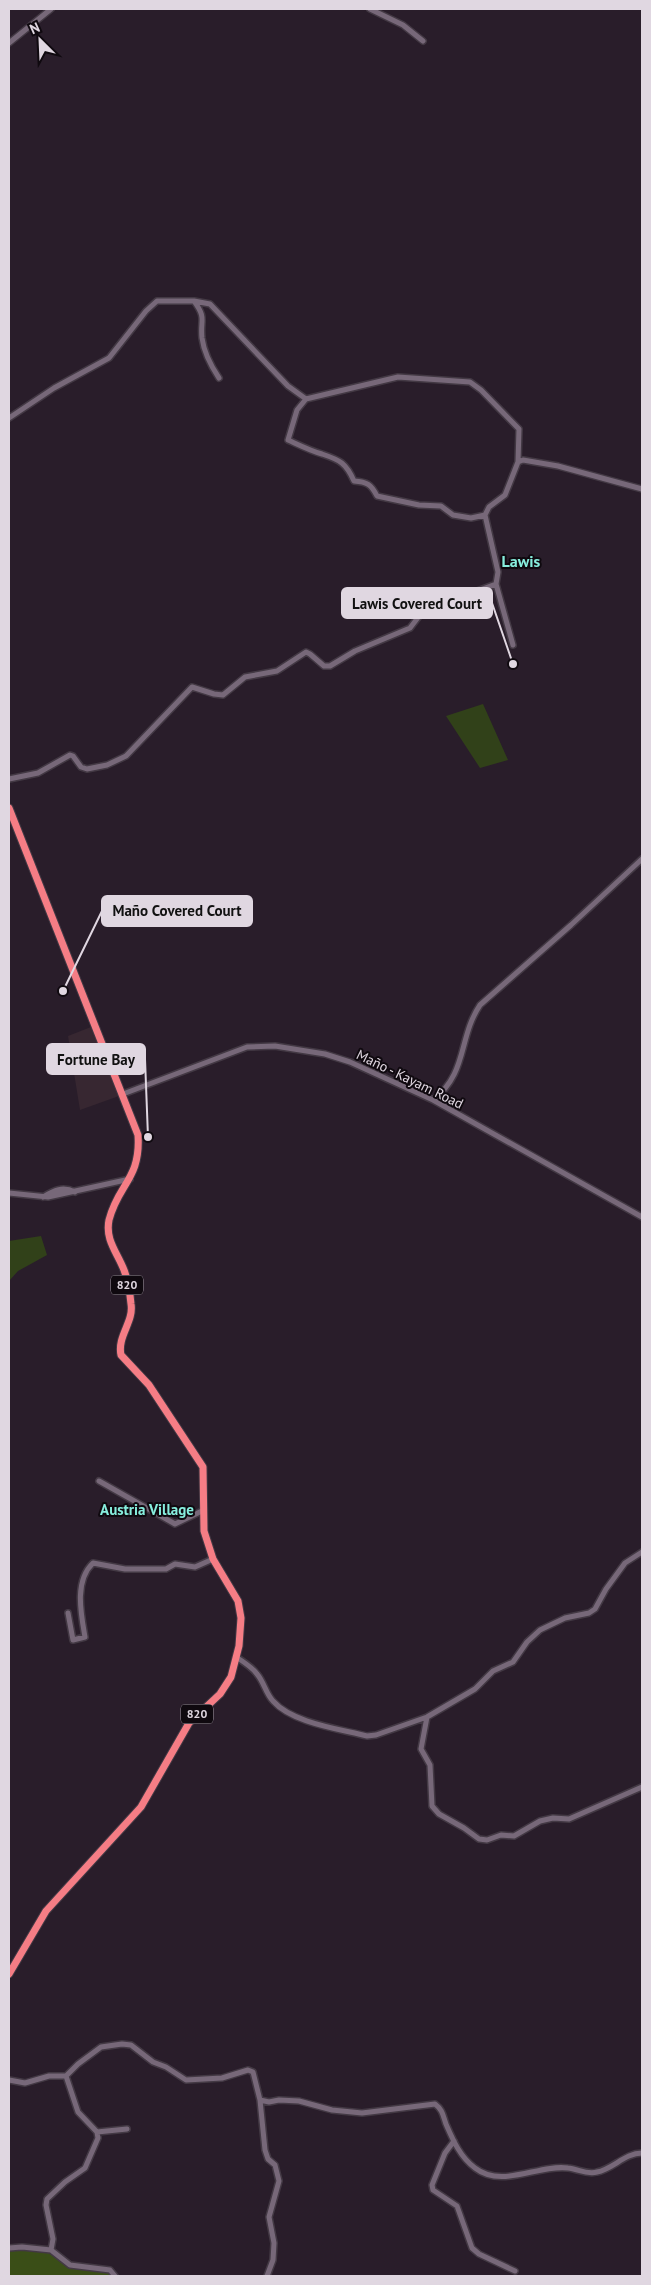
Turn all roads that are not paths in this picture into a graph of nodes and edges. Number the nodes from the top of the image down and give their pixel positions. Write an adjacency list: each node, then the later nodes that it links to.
1 (51, 9): 4 (street)
2 (370, 9): 3 (street)
3 (423, 41)
4 (9, 43)
5 (194, 301): 6 (street); 7 (street); 8 (street)
6 (219, 378)
7 (306, 399): 9 (street); 11 (street)
8 (9, 418)
9 (518, 462): 10 (street); 11 (street)
10 (642, 489)
11 (485, 515): 12 (street)
12 (496, 584): 13 (street); 14 (street)
13 (513, 646)
14 (9, 779)
15 (9, 808): 17 (highway, 820)
16 (642, 859): 18 (street)
17 (123, 1094): 18 (street, Maño - Kayam Road); 19 (highway, 820)
18 (433, 1100): 21 (street, Maño - Kayam Road)
19 (130, 1178): 20 (street); 23 (highway, 820)
20 (9, 1193)
21 (642, 1218)
22 (99, 1481): 23 (street)
23 (204, 1510): 25 (highway, 820)
24 (642, 1552): 28 (street)
25 (213, 1559): 26 (street); 27 (highway, 820)
26 (68, 1613)
27 (236, 1657): 28 (street); 30 (highway, 820)
28 (426, 1717): 29 (street)
29 (642, 1787)
30 (9, 1974)
31 (66, 2076): 32 (street); 33 (street); 35 (street)
32 (9, 2080)
33 (260, 2100): 36 (street); 42 (street)
34 (127, 2129): 35 (street)
35 (98, 2132): 39 (street)
36 (454, 2142): 37 (street); 40 (street)
37 (642, 2152)
38 (9, 2248): 39 (street)
39 (51, 2250): 41 (street)
40 (515, 2271)
41 (115, 2276)
42 (268, 2276)

